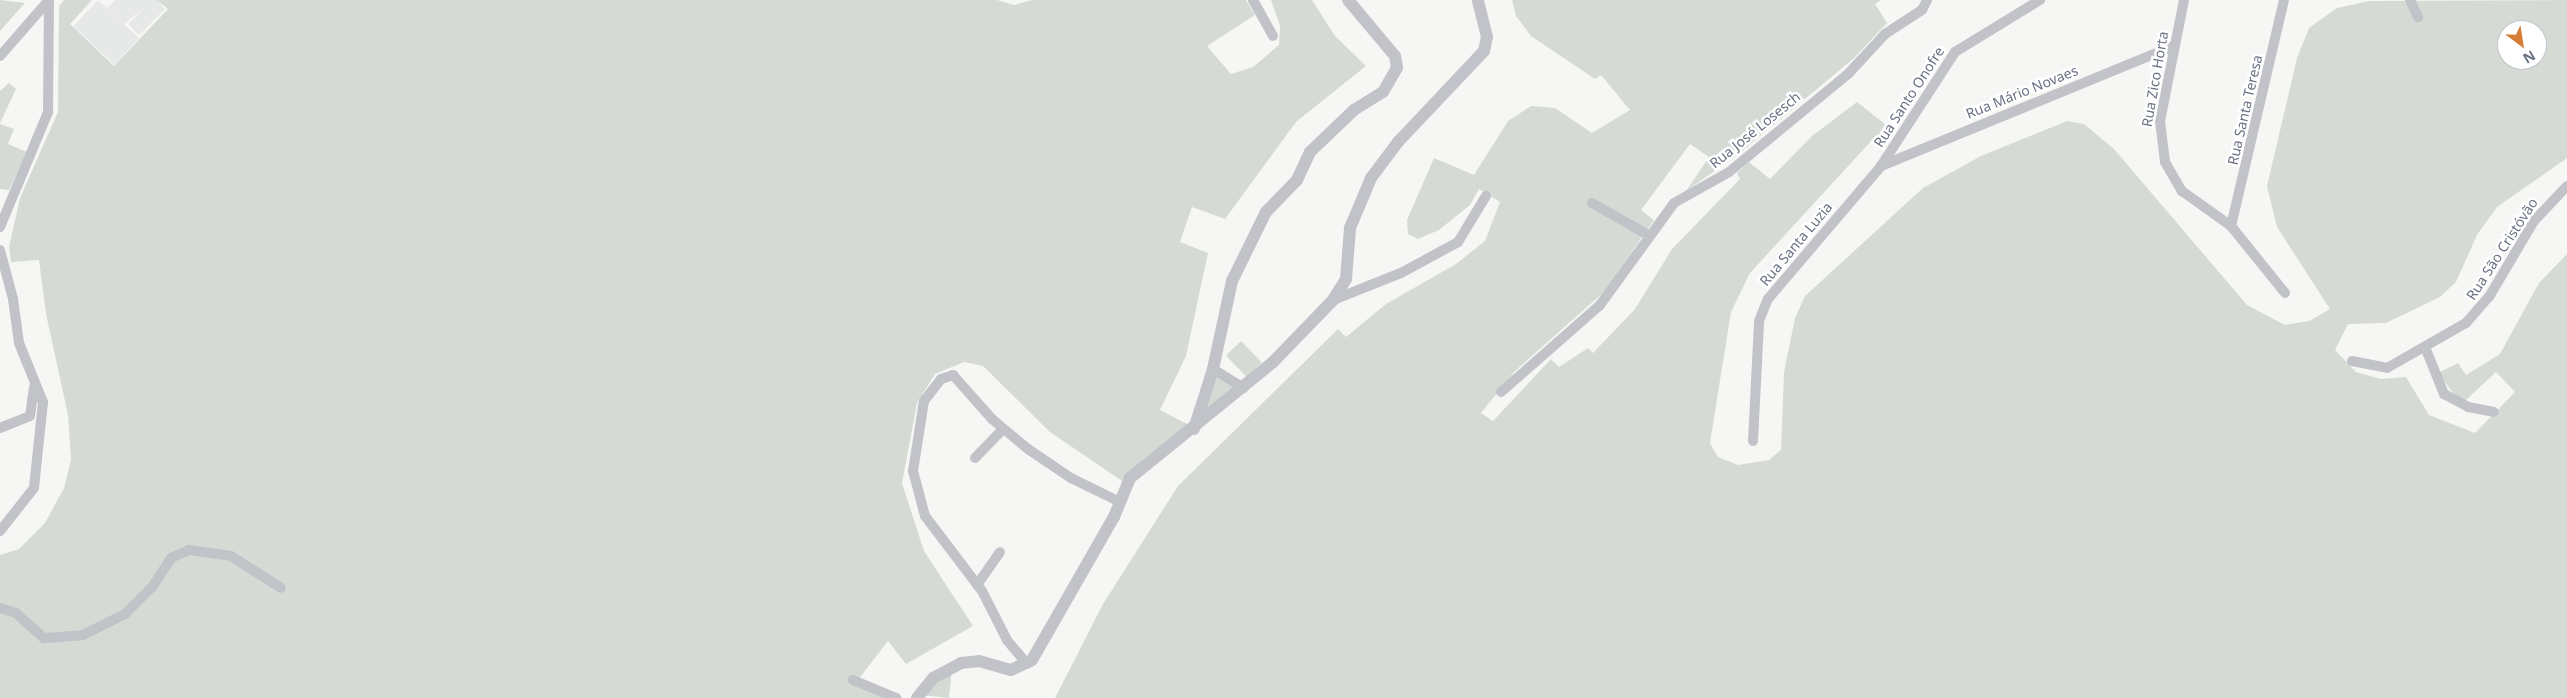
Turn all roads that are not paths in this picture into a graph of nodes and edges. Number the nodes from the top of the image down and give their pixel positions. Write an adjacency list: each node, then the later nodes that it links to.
1 (49, 0): 13 (street); 17 (street)
2 (1253, 0): 11 (street)
3 (1348, 0): 29 (street)
4 (1478, 0): 25 (street)
5 (1927, 0): 22 (street, Rua José Losesch)
6 (2040, 0): 14 (street, Rua Santo Onofre)
7 (2184, 0): 12 (street, Rua Zico Horta)
8 (2284, 0): 20 (street, Rua Santa Teresa)
9 (2410, 0): 10 (street)
10 (2418, 17)
11 (1273, 36)
12 (2174, 46): 14 (street, Rua Mário Novaes); 20 (street, Rua Zico Horta)
13 (0, 56)
14 (1881, 166): 36 (street, Rua Santa Luzia)
15 (2567, 186): 26 (street, Rua São Cristóvão)
16 (0, 196): 17 (street)
17 (11, 196): 21 (street)
18 (1486, 196): 25 (street)
19 (1592, 203): 22 (street)
20 (2231, 226): 24 (street, Rua Zico Horta)
21 (0, 227)
22 (1648, 234): 31 (street, Rua José Losesch)
23 (0, 250): 28 (street)
24 (2285, 292)
25 (1333, 300): 30 (street)
26 (2425, 347): 27 (street, Rua São Cristóvão); 32 (street)
27 (2352, 361)
28 (32, 369): 33 (street); 39 (street)
29 (1214, 369): 30 (street); 35 (street)
30 (1243, 388): 35 (street)
31 (1501, 392)
32 (2494, 412)
33 (0, 428)
34 (1003, 429): 37 (street); 38 (street); 41 (street)
35 (1194, 429): 38 (street)
36 (1753, 441)
37 (975, 458)
38 (1118, 501): 44 (street)
39 (0, 532)
40 (1000, 552): 41 (street)
41 (977, 585): 44 (street)
42 (281, 588): 43 (street)
43 (0, 608)
44 (1027, 664): 46 (street)
45 (854, 680): 47 (street)
46 (920, 697)
47 (896, 698)

